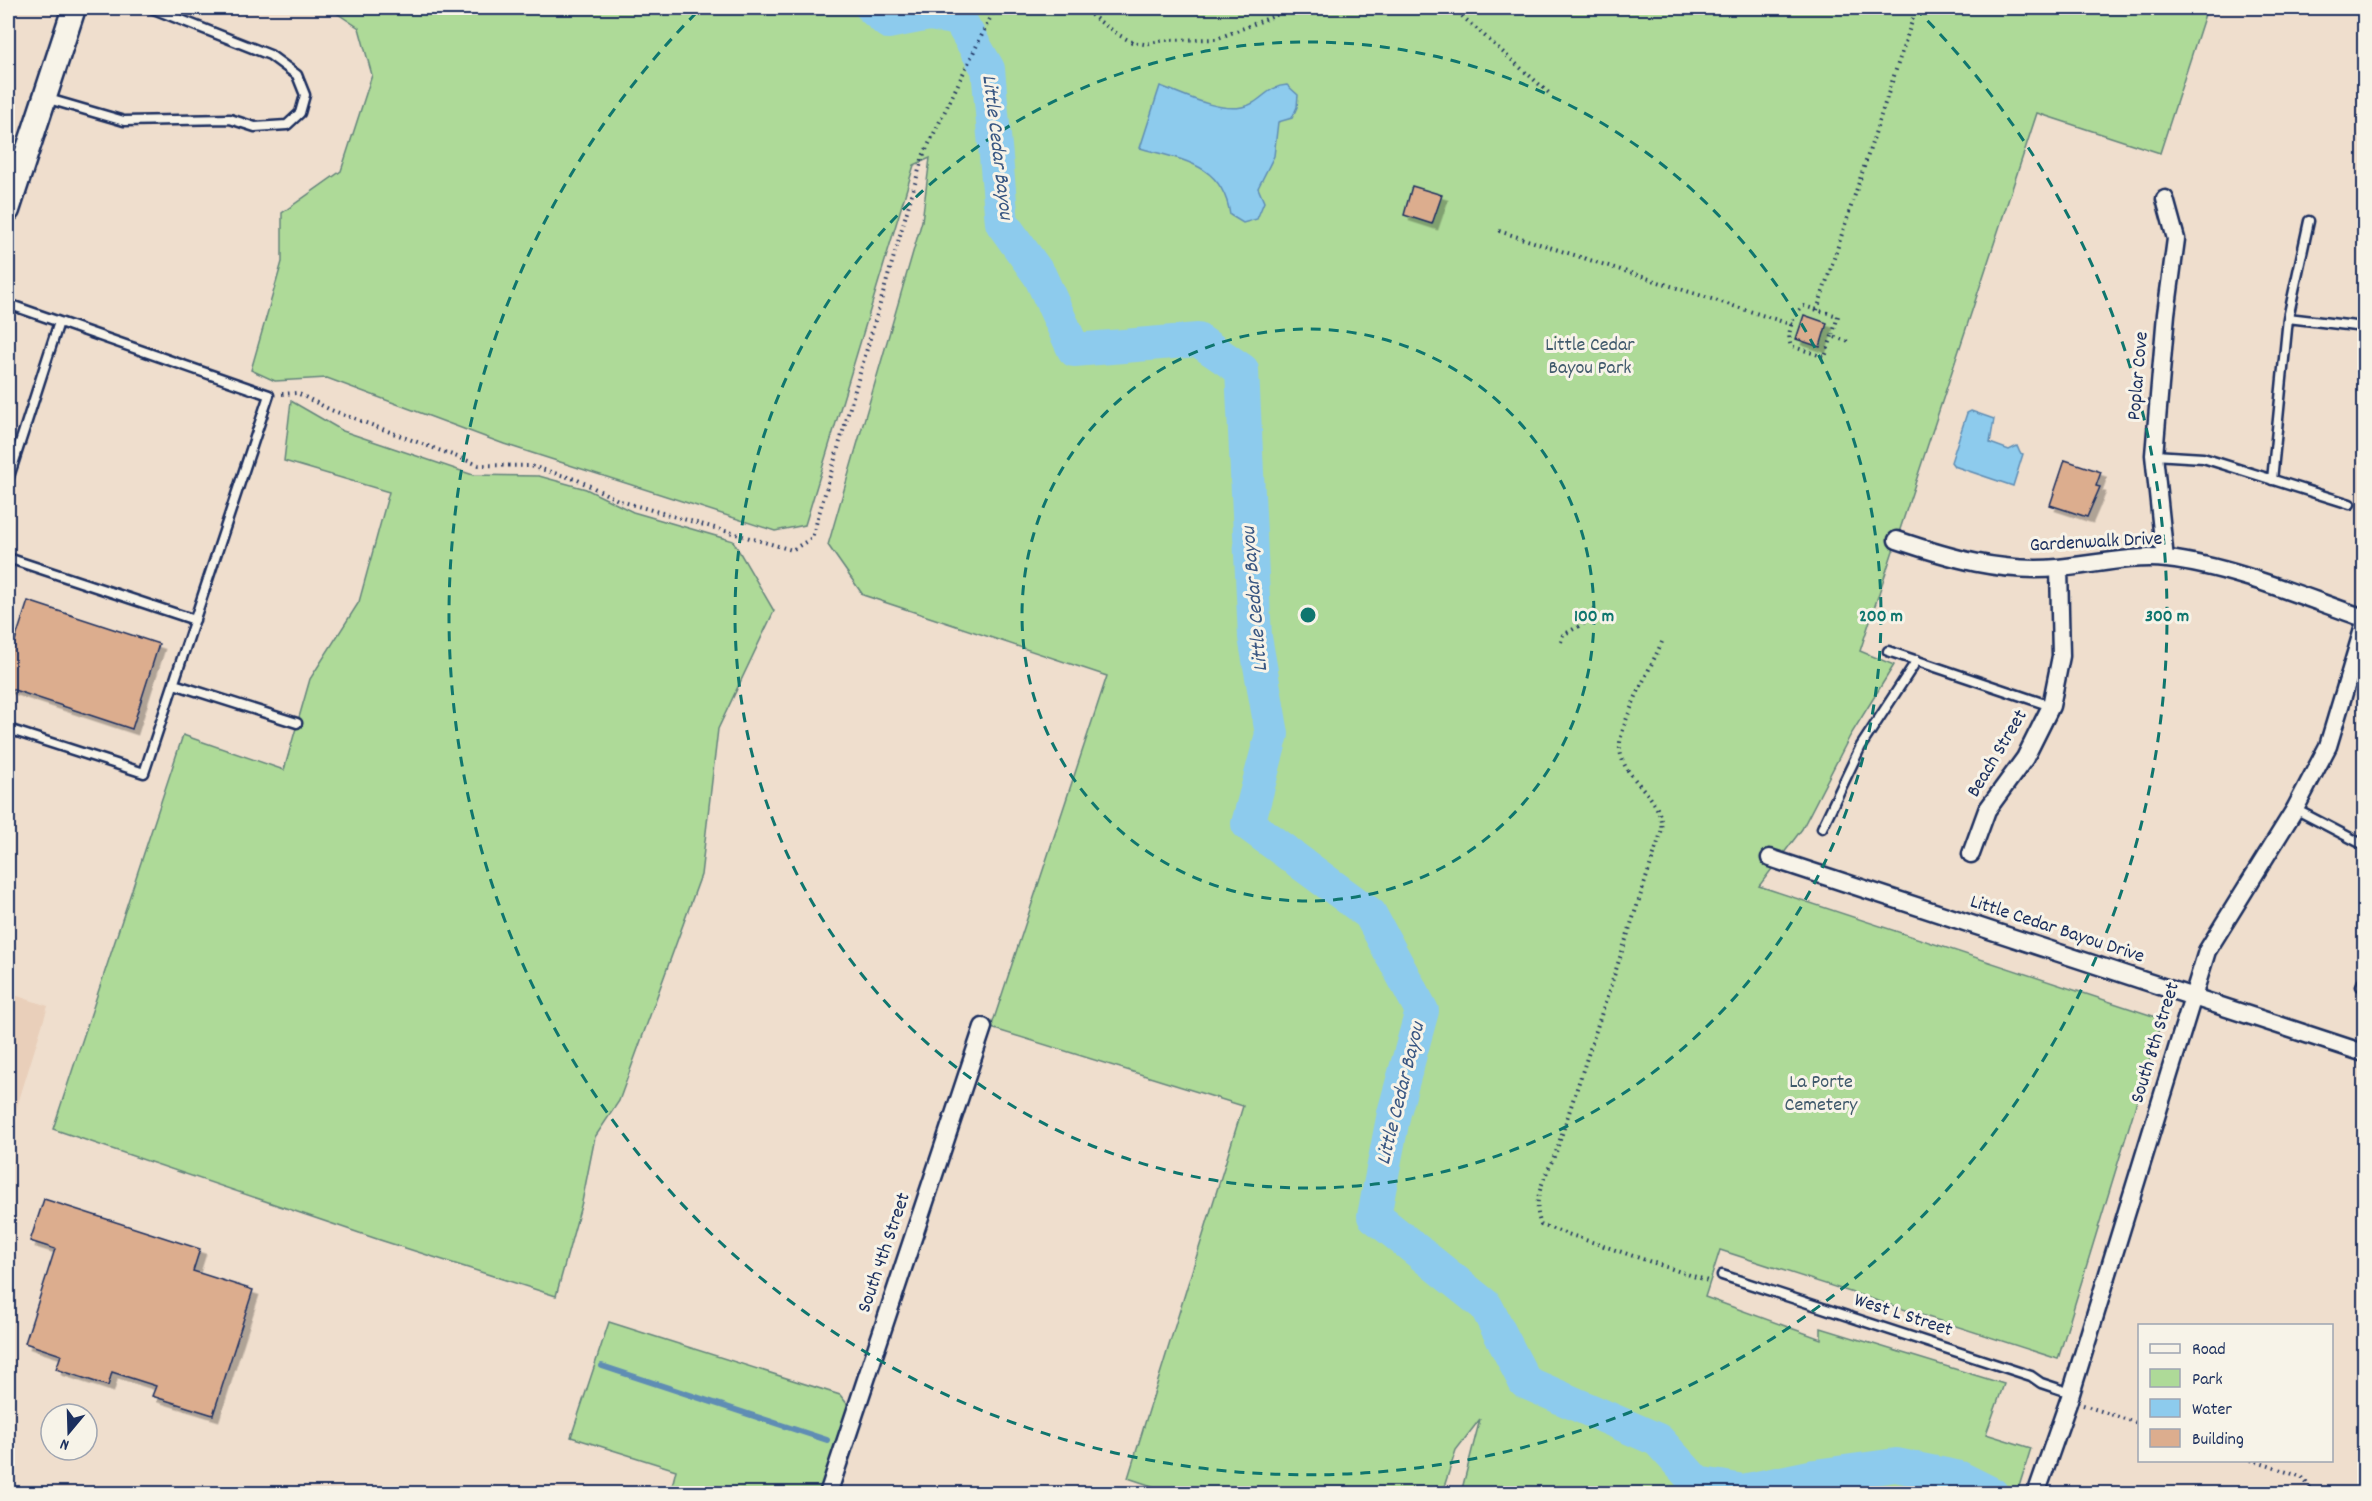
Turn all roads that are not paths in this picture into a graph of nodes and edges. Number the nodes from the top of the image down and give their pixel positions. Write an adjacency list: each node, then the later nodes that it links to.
1 (74, 8): 3 (main road)
2 (151, 8): 3 (lane)
3 (44, 98): 5 (main road)
4 (2165, 199): 11 (street, Poplar Cove)
5 (9, 200)
6 (2309, 221): 8 (lane)
7 (8, 304): 9 (lane)
8 (2288, 318): 10 (lane); 13 (lane)
9 (59, 322): 12 (lane); 20 (lane)
10 (2364, 327)
11 (2154, 455): 13 (lane); 17 (street, Poplar Cove)
12 (8, 480)
13 (2272, 480): 14 (lane)
14 (2350, 504)
15 (1897, 540): 18 (street, Gardenwalk Drive)
16 (8, 558): 20 (lane)
17 (2165, 559): 18 (street, Gardenwalk Drive); 19 (street, Gardenwalk Drive)
18 (2059, 568): 25 (street, Beach Street)
19 (2364, 618)
20 (195, 620): 24 (lane)
21 (2364, 626): 28 (street, South 8th Street)
22 (1888, 651): 23 (lane)
23 (1917, 660): 25 (lane); 29 (lane)
24 (174, 684): 26 (lane); 27 (lane)
25 (2051, 706): 31 (street, Beach Street)
26 (297, 723)
27 (8, 729)
28 (2295, 809): 30 (lane); 33 (street, South 8th Street)
29 (1822, 828)
30 (2364, 845)
31 (1971, 854)
32 (1770, 858): 33 (street, Little Cedar Bayou Drive)
33 (2192, 997): 35 (street, Little Cedar Bayou Drive); 37 (street, South 8th Street)
34 (983, 1027): 38 (street, South 4th Street)
35 (2364, 1053)
36 (1722, 1275): 37 (lane, West L Street)
37 (2070, 1397): 39 (street, South 8th Street)
38 (828, 1494)
39 (2036, 1494)

